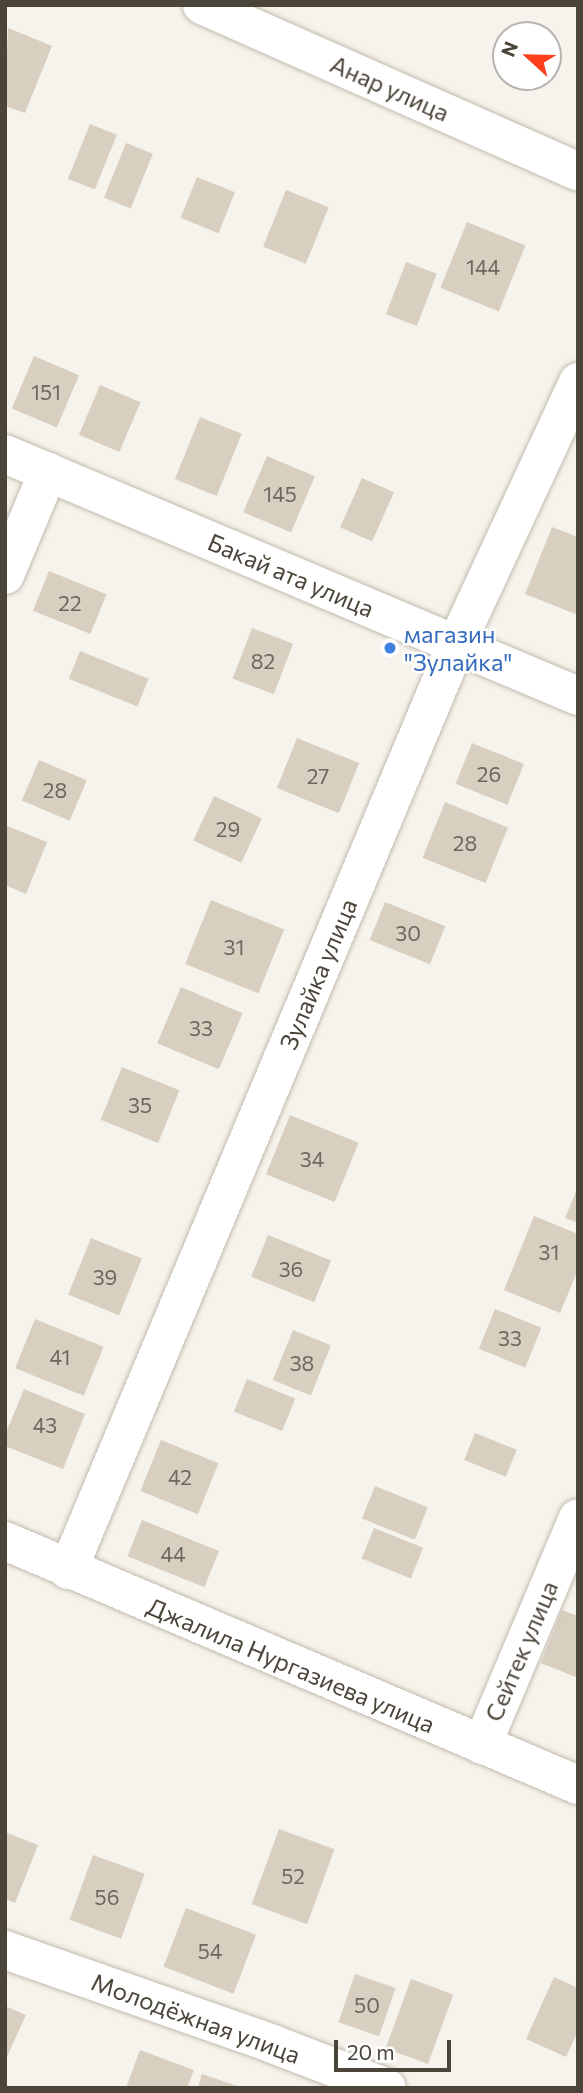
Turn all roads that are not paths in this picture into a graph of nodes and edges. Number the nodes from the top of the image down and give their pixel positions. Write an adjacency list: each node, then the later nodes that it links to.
1 (223, 9): 2 (street, Анар улица)
2 (578, 172)
3 (578, 382): 7 (street, Зулайка улица)
4 (5, 454): 5 (street, Бакай ата улица)
5 (48, 472): 6 (street); 7 (street, Бакай ата улица)
6 (5, 575)
7 (456, 645): 8 (street, Бакай ата улица); 11 (street, Зулайка улица)
8 (578, 696)
9 (578, 1518): 12 (street, Сейтек улица)
10 (5, 1541): 11 (street, Джалила Нургазиева улица)
11 (68, 1570): 12 (street, Джалила Нургазиева улица)
12 (482, 1745): 13 (street, Джалила Нургазиева улица)
13 (578, 1785)
14 (5, 1950): 15 (street, Молодёжная улица)
15 (387, 2088)

